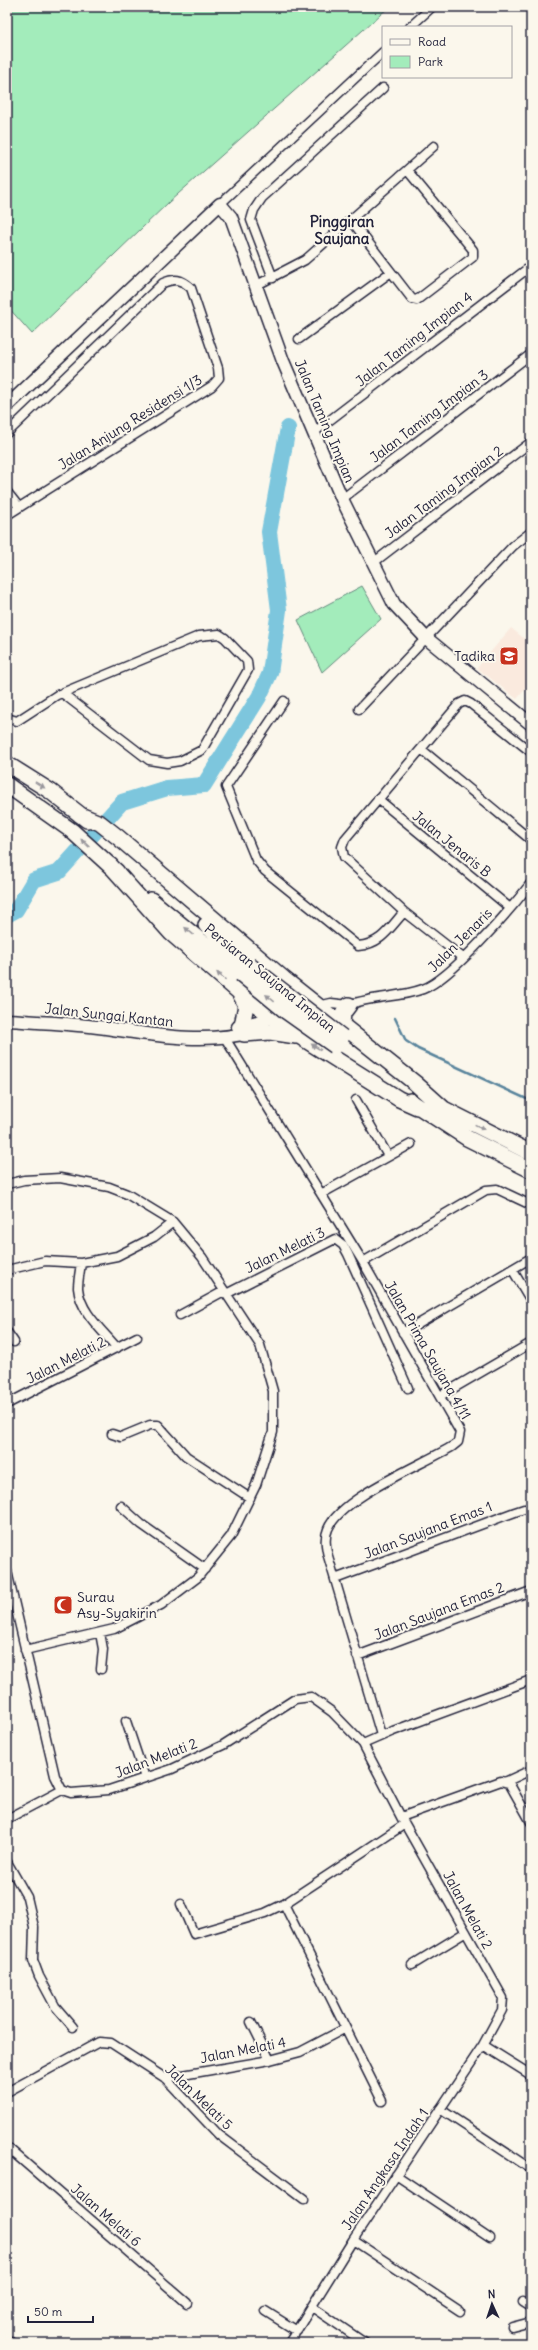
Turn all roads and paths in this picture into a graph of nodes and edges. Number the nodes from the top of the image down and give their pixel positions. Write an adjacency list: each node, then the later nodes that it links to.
1 (432, 7): 2 (street)
2 (411, 26)
3 (382, 53): 7 (street)
4 (383, 88): 11 (street)
5 (434, 146): 6 (street)
6 (407, 170): 8 (street); 10 (street)
7 (220, 204): 12 (street, Jalan Taming Impian); 15 (street)
8 (351, 220): 10 (street); 11 (street)
9 (531, 266): 17 (street, Jalan Taming Impian 4)
10 (391, 272): 13 (street)
11 (274, 278): 12 (street)
12 (255, 286): 17 (street, Jalan Taming Impian)
13 (299, 339)
14 (531, 354): 20 (street, Jalan Taming Impian 3)
15 (7, 406)
16 (7, 433): 21 (street, Jalan Anjung Residensi 1/3)
17 (314, 433): 20 (street, Jalan Taming Impian)
18 (531, 442): 24 (street, Jalan Taming Impian 2)
19 (7, 492): 21 (street)
20 (342, 499): 24 (street, Jalan Taming Impian)
21 (19, 507): 22 (street, Jalan Anjung Residensi 1/3)
22 (7, 515)
23 (531, 532): 25 (street)
24 (373, 563): 25 (street, Jalan Taming Impian)
25 (425, 637): 28 (street); 30 (street, Jalan Taming Impian)
26 (62, 693): 26 (street); 29 (street)
27 (284, 701): 41 (street)
28 (358, 709)
29 (7, 718)
30 (531, 724)
31 (421, 749): 32 (street); 35 (street); 37 (street)
32 (531, 752)
33 (7, 764): 36 (highway, one-way to 36)
34 (7, 785): 38 (highway, Persiaran Saujana Impian, one-way to 34)
35 (378, 800): 40 (street, Jalan Jenaris B); 41 (street)
36 (111, 836): 43 (highway, Persiaran Saujana Impian); 46 (highway)
37 (531, 840)
38 (110, 865): 43 (highway, Persiaran Saujana Impian, one-way to 38); 44 (highway, one-way to 38)
39 (531, 883): 40 (street, Jalan Jenaris)
40 (510, 908): 42 (street, Jalan Jenaris)
41 (404, 912): 42 (street)
42 (463, 958): 45 (street, Jalan Jenaris)
43 (245, 969): 51 (highway, Persiaran Saujana Impian, bridge)
44 (239, 992): 48 (highway); 49 (highway)
45 (349, 1005): 46 (street, Jalan Jenaris); 51 (highway)
46 (323, 1010): 48 (street, Jalan Sungai Kantan); 51 (highway)
47 (7, 1020): 52 (street, Jalan Sungai Kantan)
48 (278, 1021): 49 (street, Jalan Sungai Kantan); 50 (highway)
49 (243, 1030): 50 (highway); 52 (street, Jalan Sungai Kantan); 53 (street, Jalan Sungai Kantan)
50 (299, 1036): 55 (highway, one-way to 50)
51 (340, 1036): 55 (highway, Persiaran Saujana Impian); 57 (highway, Persiaran Saujana Impian, one-way to 57)
52 (207, 1038): 53 (street, Jalan Sungai Kantan)
53 (226, 1038): 61 (street, Jalan Prima Saujana 4/11)
54 (356, 1100): 58 (street)
55 (417, 1106): 59 (highway, Persiaran Saujana Impian)
56 (411, 1144): 58 (street)
57 (531, 1153)
58 (388, 1156): 61 (street)
59 (531, 1170)
60 (7, 1184): 63 (street)
61 (321, 1194): 65 (street, Jalan Prima Saujana 4/11)
62 (531, 1205): 65 (street)
63 (173, 1222): 66 (street); 69 (street)
64 (531, 1258): 67 (street)
65 (363, 1262): 73 (street, Jalan Prima Saujana 4/11)
66 (81, 1263): 68 (street); 77 (street)
67 (512, 1269): 70 (street); 73 (street)
68 (7, 1270)
69 (225, 1292): 71 (street); 78 (street, Jalan Melati 3); 82 (street)
70 (531, 1301)
71 (180, 1315)
72 (7, 1332): 75 (street)
73 (403, 1333): 79 (street, Jalan Prima Saujana 4/11)
74 (136, 1336): 77 (street, Jalan Melati 2)
75 (14, 1342)
76 (531, 1343): 79 (street)
77 (117, 1348): 80 (street, Jalan Melati 2)
78 (408, 1388)
79 (440, 1396): 87 (street, Jalan Prima Saujana 4/11)
80 (7, 1404)
81 (112, 1434): 82 (street)
82 (250, 1498): 85 (street)
83 (121, 1506): 85 (street)
84 (531, 1510): 87 (street, Jalan Saujana Emas 1)
85 (205, 1569): 89 (street)
86 (7, 1571): 90 (street)
87 (335, 1579): 91 (street, Jalan Prima Saujana 4/11)
88 (531, 1591): 91 (street, Jalan Saujana Emas 2)
89 (100, 1633): 90 (street); 92 (street)
90 (25, 1650): 100 (street)
91 (357, 1656): 95 (street, Jalan Prima Saujana 4/11)
92 (101, 1668)
93 (531, 1680): 95 (street)
94 (126, 1721): 98 (street)
95 (381, 1735): 96 (street)
96 (363, 1744): 98 (street, Jalan Melati 2); 102 (street, Jalan Melati 2)
97 (531, 1770): 99 (street)
98 (145, 1778): 100 (street, Jalan Melati 2)
99 (505, 1782): 102 (street); 103 (street)
100 (62, 1790): 101 (street)
101 (7, 1819)
102 (403, 1821): 106 (street); 107 (street, Jalan Melati 2)
103 (531, 1822)
104 (7, 1862): 111 (street)
105 (181, 1904): 106 (street)
106 (284, 1904): 112 (street)
107 (466, 1932): 108 (street); 109 (street, Jalan Melati 2)
108 (412, 1965)
109 (502, 2010): 113 (street, Jalan Angkasa Indah 1)
110 (251, 2022): 114 (street)
111 (73, 2027)
112 (344, 2029): 114 (street, Jalan Melati 4); 118 (street)
113 (483, 2045): 115 (street); 119 (street, Jalan Angkasa Indah 1)
114 (270, 2060): 116 (street, Jalan Melati 4)
115 (531, 2075)
116 (165, 2078): 117 (street, Jalan Melati 5); 123 (street, Jalan Melati 5)
117 (7, 2092)
118 (382, 2101)
119 (440, 2109): 121 (street); 122 (street, Jalan Angkasa Indah 1)
120 (7, 2147): 127 (street, Jalan Melati 6)
121 (531, 2169)
122 (396, 2175): 124 (street); 125 (street, Jalan Angkasa Indah 1)
123 (304, 2199)
124 (490, 2238)
125 (353, 2240): 128 (street, Jalan Angkasa Indah 1); 131 (street)
126 (523, 2302): 129 (street)
127 (187, 2303)
128 (312, 2307): 134 (street, Jalan Angkasa Indah 1); 138 (street)
129 (531, 2308)
130 (265, 2311): 134 (street)
131 (460, 2311)
132 (531, 2322): 133 (street)
133 (512, 2327)
134 (297, 2331): 137 (street, Jalan Angkasa Indah 1)
135 (7, 2339): 136 (street)
136 (12, 2343)
137 (289, 2343)
138 (365, 2343)

